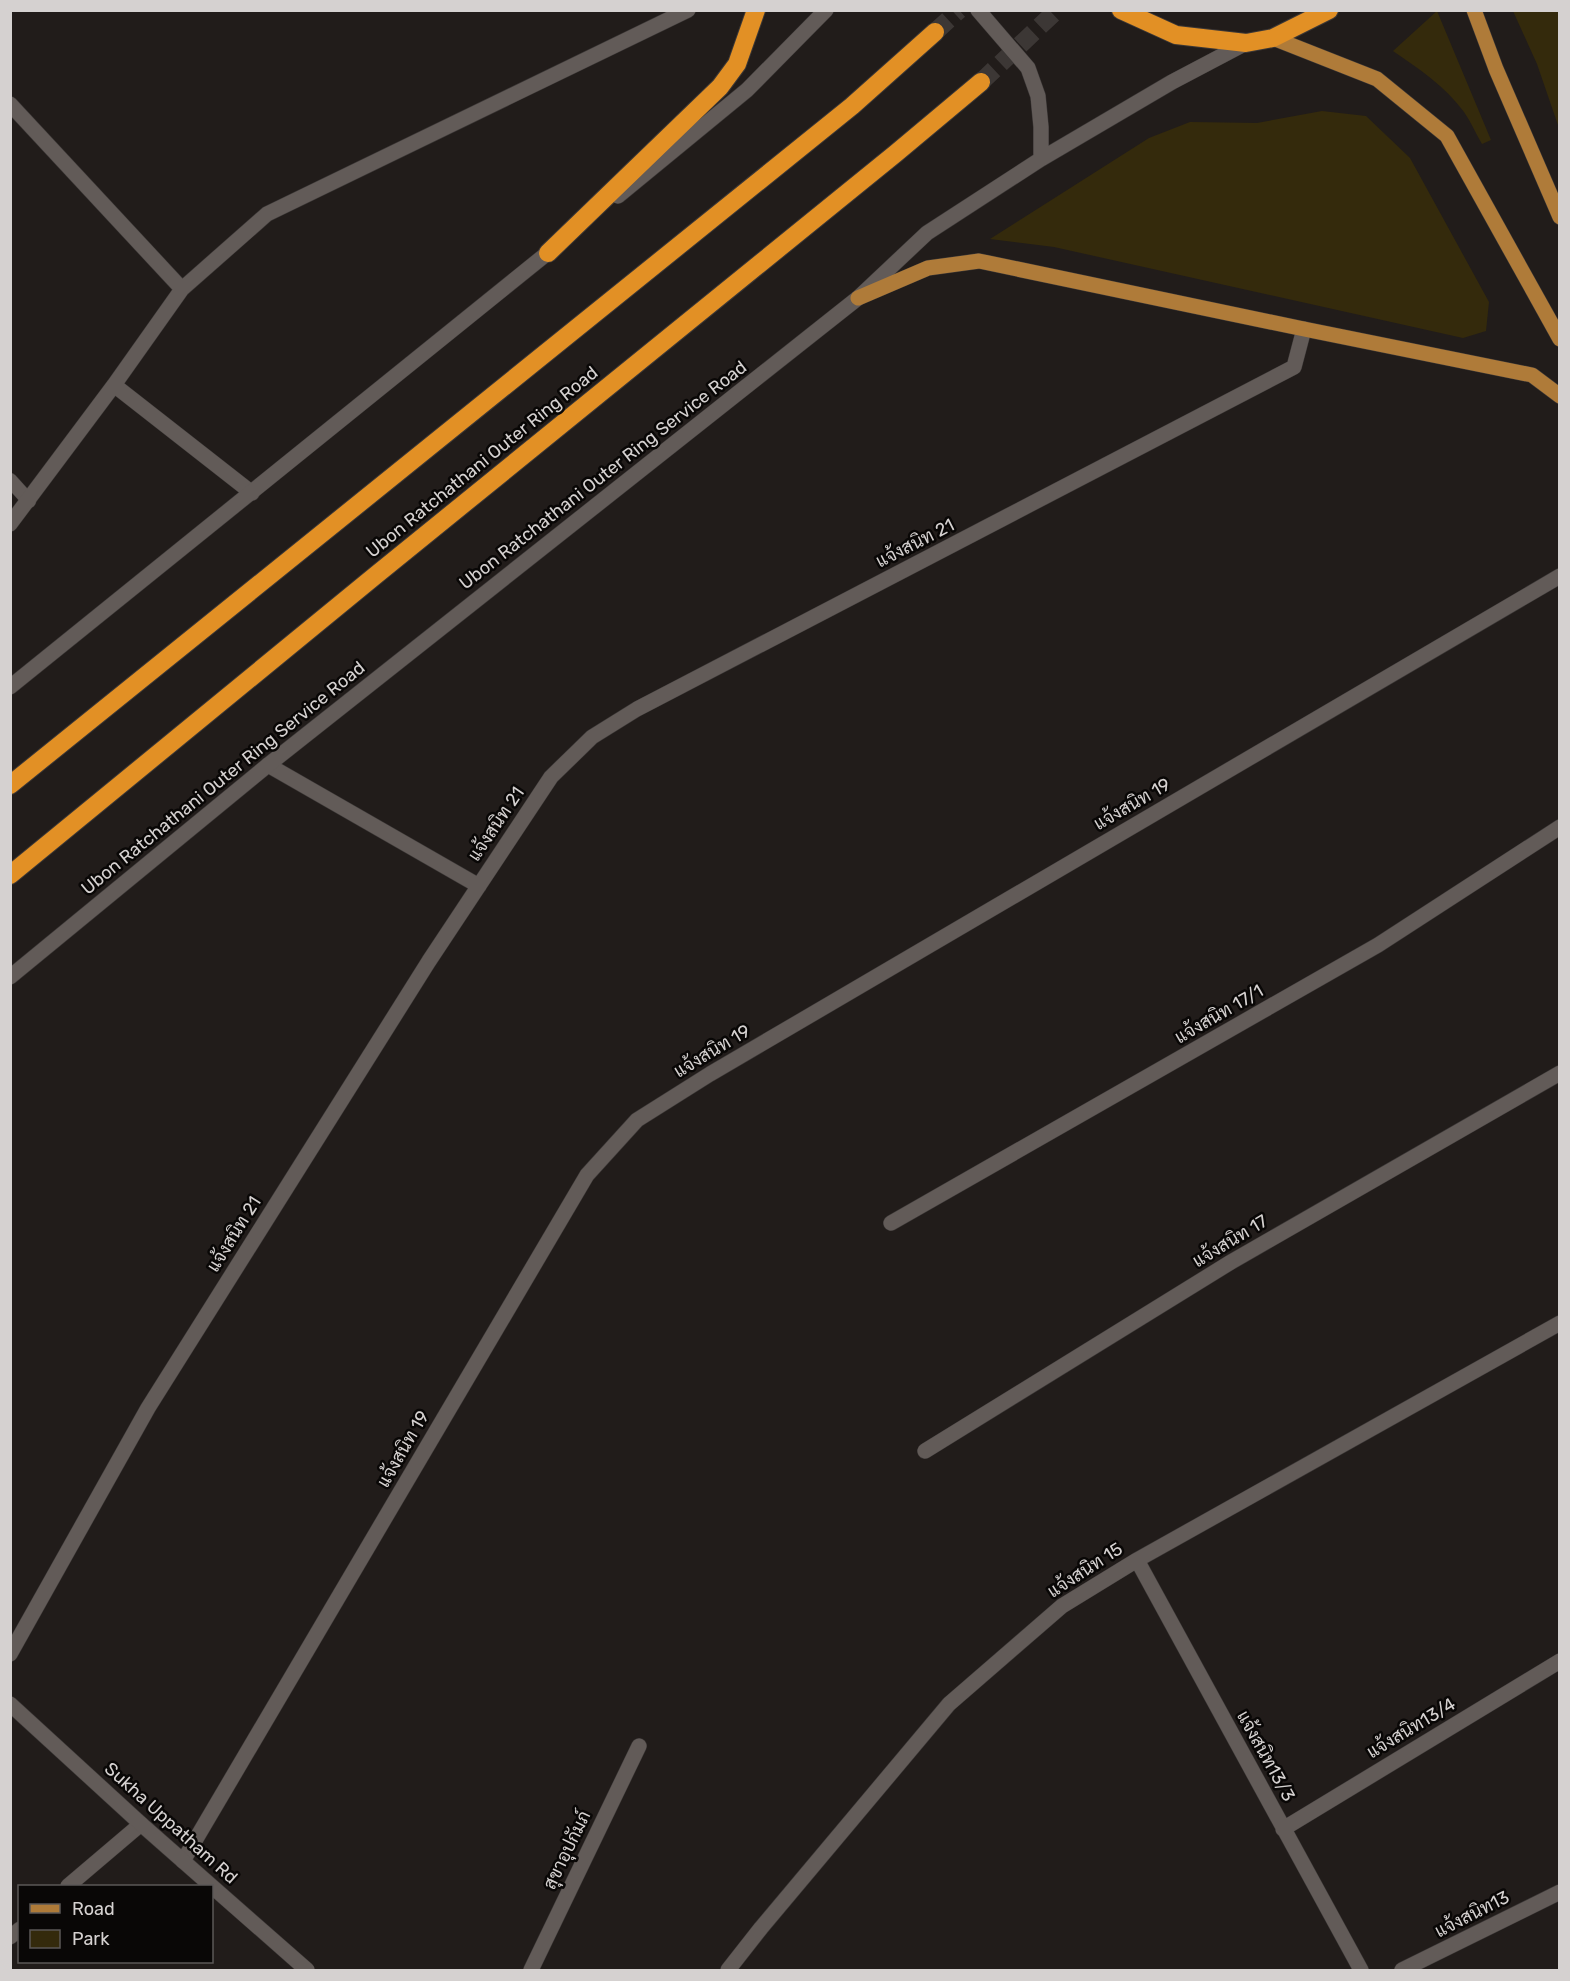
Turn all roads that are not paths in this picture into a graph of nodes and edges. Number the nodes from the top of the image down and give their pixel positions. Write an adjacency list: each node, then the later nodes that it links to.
1 (688, 10): 16 (street)
2 (756, 10): 15 (highway)
3 (826, 10): 15 (street)
4 (978, 10): 13 (street)
5 (1121, 10): 10 (highway)
6 (1329, 10): 9 (highway)
7 (1474, 10): 14 (main road)
8 (935, 32): 29 (highway)
9 (1273, 38): 10 (highway); 19 (main road)
10 (1246, 43): 13 (street, Ubon Ratchathani Outer Ring Service Road)
11 (981, 82): 31 (highway, Ubon Ratchathani Outer Ring Road)
12 (10, 104): 16 (street)
13 (1041, 159): 17 (street, Ubon Ratchathani Outer Ring Service Road)
14 (1560, 217)
15 (548, 253): 23 (street)
16 (182, 289): 20 (street)
17 (858, 298): 18 (main road); 28 (street, Ubon Ratchathani Outer Ring Service Road)
18 (1304, 329): 21 (main road); 32 (street, แจ้งสนิท 21)
19 (1560, 339)
20 (114, 385): 23 (street); 24 (street)
21 (1560, 396)
22 (10, 480): 24 (lane)
23 (252, 493): 27 (street)
24 (29, 501): 25 (street)
25 (10, 524)
26 (1560, 576): 45 (street, แจ้งสนิท 19)
27 (10, 687)
28 (268, 765): 32 (street); 33 (street, Ubon Ratchathani Outer Ring Service Road)
29 (10, 785)
30 (1560, 827): 35 (street, แจ้งสนิท 17/1)
31 (10, 875)
32 (479, 885): 39 (street, แจ้งสนิท 21)
33 (10, 977)
34 (1560, 1072): 37 (street, แจ้งสนิท 17)
35 (891, 1223)
36 (1557, 1331): 38 (street, แจ้งสนิท 15)
37 (925, 1451)
38 (1137, 1560): 44 (street, แจ้งสนิท13/3); 52 (street, แจ้งสนิท 15)
39 (10, 1654)
40 (1560, 1661): 44 (street, แจ้งสนิท13/4)
41 (10, 1704): 43 (street, Sukha Uppatham Rd)
42 (639, 1746): 51 (street, สุขาอุปกัมภ์)
43 (141, 1824): 45 (street, Sukha Uppatham Rd); 46 (street)
44 (1283, 1829): 53 (street, แจ้งสนิท13/3)
45 (183, 1861): 47 (street, Sukha Uppatham Rd)
46 (70, 1885)
47 (210, 1885)
48 (213, 1888): 50 (street, Sukha Uppatham Rd)
49 (1560, 1892): 54 (street, แจ้งสนิท13)
50 (307, 1971)
51 (531, 1971)
52 (728, 1971)
53 (1361, 1971)
54 (1402, 1971)

